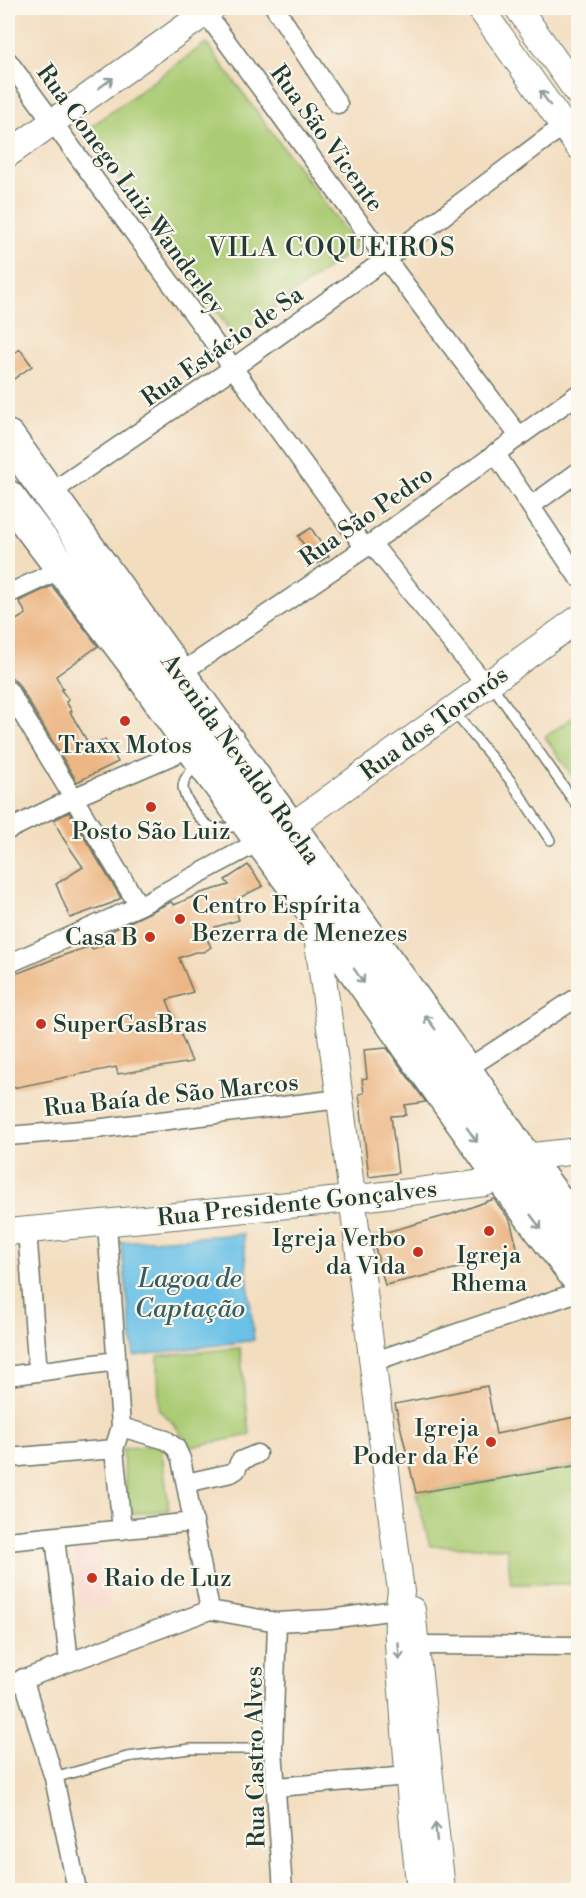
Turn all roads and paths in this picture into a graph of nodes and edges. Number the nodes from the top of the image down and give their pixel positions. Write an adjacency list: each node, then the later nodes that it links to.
1 (275, 8): 8 (street)
2 (480, 8): 5 (street)
3 (207, 9): 9 (street, one-way to 3); 13 (street, Rua São Vicente)
4 (523, 14): 5 (street); 7 (street)
5 (516, 57): 10 (street, one-way to 5)
6 (8, 61): 9 (street, Rua Conego Luiz Wanderley)
7 (579, 93)
8 (338, 104)
9 (53, 121): 12 (street); 14 (street, Rua Conego Luiz Wanderley)
10 (564, 125): 11 (street); 13 (street, Rua Estácio de Sa)
11 (579, 146)
12 (8, 154)
13 (386, 259): 14 (street, Rua Estácio de Sa); 16 (street, Rua São Vicente)
14 (233, 368): 21 (street, Rua Estácio de Sa); 23 (street, Rua Conego Luiz Wanderley)
15 (579, 394): 16 (street, Rua São Pedro)
16 (519, 436): 18 (street, Rua São Pedro)
17 (8, 437): 19 (highway, Avenida Nevaldo Rocha)
18 (495, 453): 22 (street); 23 (street, Rua São Pedro)
19 (29, 467): 21 (highway, Avenida Nevaldo Rocha); 24 (lane)
20 (579, 472): 22 (street)
21 (19, 501): 24 (highway, Avenida Nevaldo Rocha); 28 (highway, Avenida Nevaldo Rocha)
22 (531, 506): 25 (street)
23 (368, 546): 28 (street, Rua São Pedro); 29 (street, Rua Conego Luiz Wanderley)
24 (65, 554): 26 (street); 32 (highway, Avenida Nevaldo Rocha)
25 (579, 577)
26 (8, 594)
27 (579, 619): 29 (street, Rua dos Tororós)
28 (179, 674): 36 (highway, Avenida Nevaldo Rocha)
29 (488, 684): 31 (street, Rua dos Tororós); 35 (lane)
30 (8, 690): 34 (street)
31 (452, 710): 36 (street, Rua dos Tororós); 38 (lane)
32 (197, 754): 34 (street); 36 (highway, Avenida Nevaldo Rocha)
33 (249, 789): 36 (lane)
34 (73, 798): 37 (street); 39 (street)
35 (579, 807)
36 (268, 828): 39 (street, Rua dos Tororós); 40 (highway, Avenida Nevaldo Rocha); 43 (highway, Avenida Nevaldo Rocha, one-way to 36)
37 (8, 830)
38 (550, 840)
39 (139, 906): 41 (street, Rua dos Tororós)
40 (313, 911): 44 (street); 47 (highway, Avenida Nevaldo Rocha, one-way to 47)
41 (8, 964)
42 (579, 998): 43 (street)
43 (465, 1070): 47 (highway, Avenida Nevaldo Rocha)
44 (340, 1100): 45 (street, Rua Baía de São Marcos); 48 (street)
45 (8, 1137)
46 (579, 1152): 47 (street, Rua Presidente Gonçalves)
47 (512, 1166): 48 (street, Rua Presidente Gonçalves); 50 (highway, Avenida Nevaldo Rocha); 52 (highway, Avenida Nevaldo Rocha, one-way to 52)
48 (351, 1198): 49 (street, Rua Presidente Gonçalves); 56 (street)
49 (107, 1223): 51 (street, Rua Presidente Gonçalves); 55 (street)
50 (579, 1228)
51 (17, 1231): 54 (street)
52 (579, 1278)
53 (579, 1292): 56 (street)
54 (37, 1360)
55 (116, 1361): 57 (street); 58 (street)
56 (372, 1362): 67 (street)
57 (8, 1376)
58 (121, 1427): 59 (street); 62 (street)
59 (114, 1449): 61 (street); 64 (street)
60 (257, 1454): 62 (street)
61 (8, 1458)
62 (186, 1483): 63 (street)
63 (194, 1522): 64 (street); 68 (street)
64 (122, 1530): 65 (street)
65 (55, 1537): 66 (street); 72 (street)
66 (8, 1541)
67 (404, 1603): 69 (street); 70 (street); 75 (street, one-way to 75)
68 (210, 1610): 69 (street); 72 (street)
69 (277, 1622): 74 (street, Rua Castro Alves)
70 (416, 1644): 71 (street); 81 (street, one-way to 70)
71 (579, 1646)
72 (69, 1662): 73 (street)
73 (15, 1682): 76 (street)
74 (273, 1749): 76 (lane); 77 (street, Rua Castro Alves)
75 (408, 1776): 77 (street); 80 (street)
76 (54, 1778): 78 (street)
77 (276, 1787): 79 (street, Rua Castro Alves)
78 (77, 1890)
79 (284, 1890)
80 (420, 1890)
81 (442, 1890)

